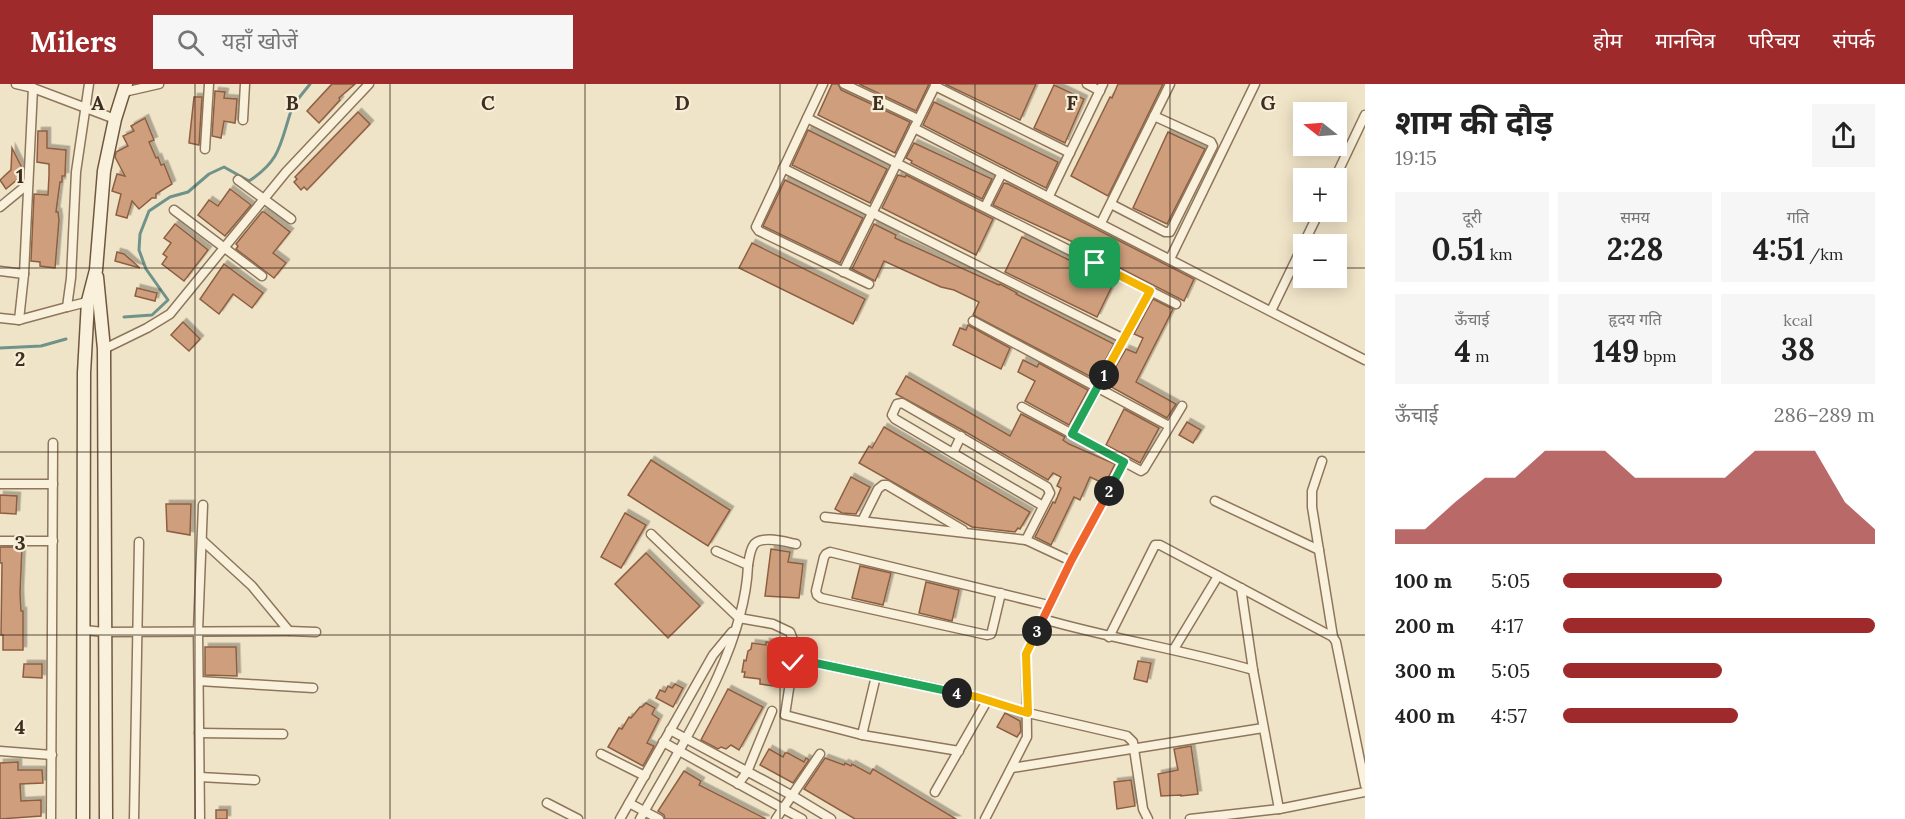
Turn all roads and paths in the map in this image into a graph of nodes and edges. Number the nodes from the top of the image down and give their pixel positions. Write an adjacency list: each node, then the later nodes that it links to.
1 (16, 84): 14 (street)
2 (89, 84): 16 (street)
3 (159, 84): 15 (street)
4 (209, 84): 24 (street)
5 (245, 84): 22 (street)
6 (369, 84): 33 (street)
7 (823, 84): 19 (street)
8 (844, 84): 21 (street)
9 (1087, 84): 13 (street)
10 (1170, 84): 18 (street)
11 (1255, 84): 43 (street)
12 (935, 85): 21 (street); 25 (street)
13 (1102, 87): 25 (street)
14 (33, 88): 16 (street); 31 (street)
15 (125, 88): 20 (street)
16 (86, 107): 20 (street); 52 (street)
17 (1365, 115): 28 (street)
18 (1154, 116): 34 (street); 34 (street)
19 (807, 118): 26 (street); 27 (street)
20 (115, 119): 50 (street)
21 (918, 119): 23 (street)
22 (243, 120)
23 (914, 128): 26 (street); 29 (street)
24 (205, 149)
25 (1070, 153): 32 (street)
26 (897, 163): 36 (street); 38 (street)
27 (783, 168): 38 (street); 45 (street)
28 (1340, 168)
29 (1002, 173): 32 (street); 36 (street)
30 (238, 180): 33 (street)
31 (28, 184): 35 (street); 46 (street)
32 (1048, 196): 41 (street)
33 (263, 199): 39 (street); 42 (street)
34 (1111, 204): 41 (street)
35 (0, 207)
36 (985, 207): 49 (street)
37 (174, 210): 42 (street)
38 (872, 214): 45 (street); 57 (street)
39 (291, 219)
40 (1314, 222): 53 (street)
41 (1101, 223): 43 (street)
42 (223, 248): 47 (street); 58 (street)
43 (1170, 259): 53 (street)
44 (0, 271): 46 (street)
45 (843, 272): 48 (street)
46 (24, 273): 55 (street)
47 (262, 276)
48 (869, 284)
49 (1150, 291): 51 (street); 57 (street)
50 (94, 301): 52 (street); 58 (street); 95 (street)
51 (1176, 304)
52 (67, 307): 55 (street)
53 (1271, 311): 59 (street)
54 (0, 318): 55 (street)
55 (20, 320)
56 (974, 321): 60 (street)
57 (1124, 339): 60 (street)
58 (104, 349): 97 (street)
59 (1365, 360)
60 (1097, 388): 63 (street); 64 (street)
61 (1182, 406): 63 (street)
62 (1022, 407): 64 (street)
63 (1169, 426): 69 (street)
64 (1072, 434): 69 (street)
65 (961, 436): 67 (street); 67 (street); 74 (street)
66 (53, 443): 71 (street)
67 (953, 453): 74 (street)
68 (1322, 461): 85 (street)
69 (1124, 462): 87 (street)
70 (0, 484): 71 (street)
71 (53, 484): 81 (street)
72 (1215, 501): 85 (street)
73 (203, 505): 82 (street)
74 (1043, 506): 80 (street)
75 (825, 517): 76 (street)
76 (862, 521): 77 (street); 77 (street)
77 (967, 533): 80 (street)
78 (651, 534): 94 (street)
79 (0, 540): 81 (street)
80 (1026, 540): 87 (street)
81 (53, 541): 125 (street)
82 (203, 541): 96 (street); 99 (street)
83 (139, 542): 98 (street)
84 (796, 544): 88 (street)
85 (1319, 550): 102 (street)
86 (716, 551): 88 (street)
87 (1071, 561): 92 (street)
88 (747, 565): 94 (street)
89 (1218, 576): 90 (street); 101 (street); 103 (street)
90 (1241, 588): 102 (street); 105 (street)
91 (1001, 593): 91 (street); 92 (street)
92 (1048, 605): 93 (street)
93 (1043, 619): 101 (street); 111 (street)
94 (739, 621): 104 (street); 113 (street); 117 (street)
95 (84, 630): 97 (street); 143 (street)
96 (198, 631): 98 (street); 99 (street); 107 (street)
97 (104, 632): 98 (street); 144 (street)
98 (136, 632): 145 (street)
99 (289, 632): 100 (street)
100 (316, 632)
101 (1109, 637): 103 (street)
102 (1333, 637): 132 (street)
103 (1174, 649): 105 (street)
104 (801, 660): 106 (street); 116 (street)
105 (1253, 670): 112 (street)
106 (876, 676): 109 (street); 116 (street)
107 (199, 681): 108 (street); 114 (street)
108 (313, 688)
109 (987, 701): 111 (street); 122 (street)
110 (772, 711): 127 (street)
111 (1028, 713): 119 (street); 126 (street)
112 (1263, 728): 119 (street); 139 (street)
113 (670, 730): 117 (street); 118 (street)
114 (199, 733): 115 (street); 129 (street)
115 (283, 734)
116 (862, 735): 122 (street)
117 (685, 738): 121 (street); 127 (street)
118 (663, 742): 121 (street); 128 (street)
119 (1134, 748): 126 (street); 154 (street)
120 (0, 751): 125 (street)
121 (678, 751): 131 (street); 140 (street)
122 (959, 751): 133 (street)
123 (601, 754): 128 (street)
124 (820, 754): 135 (street)
125 (52, 755): 142 (street)
126 (1012, 768): 153 (street)
127 (747, 772): 131 (street); 135 (street)
128 (645, 776): 137 (street)
129 (200, 777): 130 (street); 146 (street)
130 (255, 780)
131 (738, 784): 138 (street)
132 (1365, 785)
133 (935, 792)
134 (1365, 792): 139 (street)
135 (793, 796): 138 (street); 152 (street)
136 (547, 803): 147 (street)
137 (629, 803): 140 (street); 148 (street)
138 (782, 808): 150 (street); 151 (street)
139 (1279, 808): 141 (street)
140 (642, 815): 149 (street)
141 (1220, 817): 155 (street)
142 (51, 819)
143 (83, 819)
144 (106, 819)
145 (134, 819)
146 (200, 819)
147 (578, 819)
148 (620, 819)
149 (659, 819)
150 (776, 819)
151 (802, 819)
152 (831, 819)
153 (986, 819)
154 (1148, 819)
155 (1190, 819)

